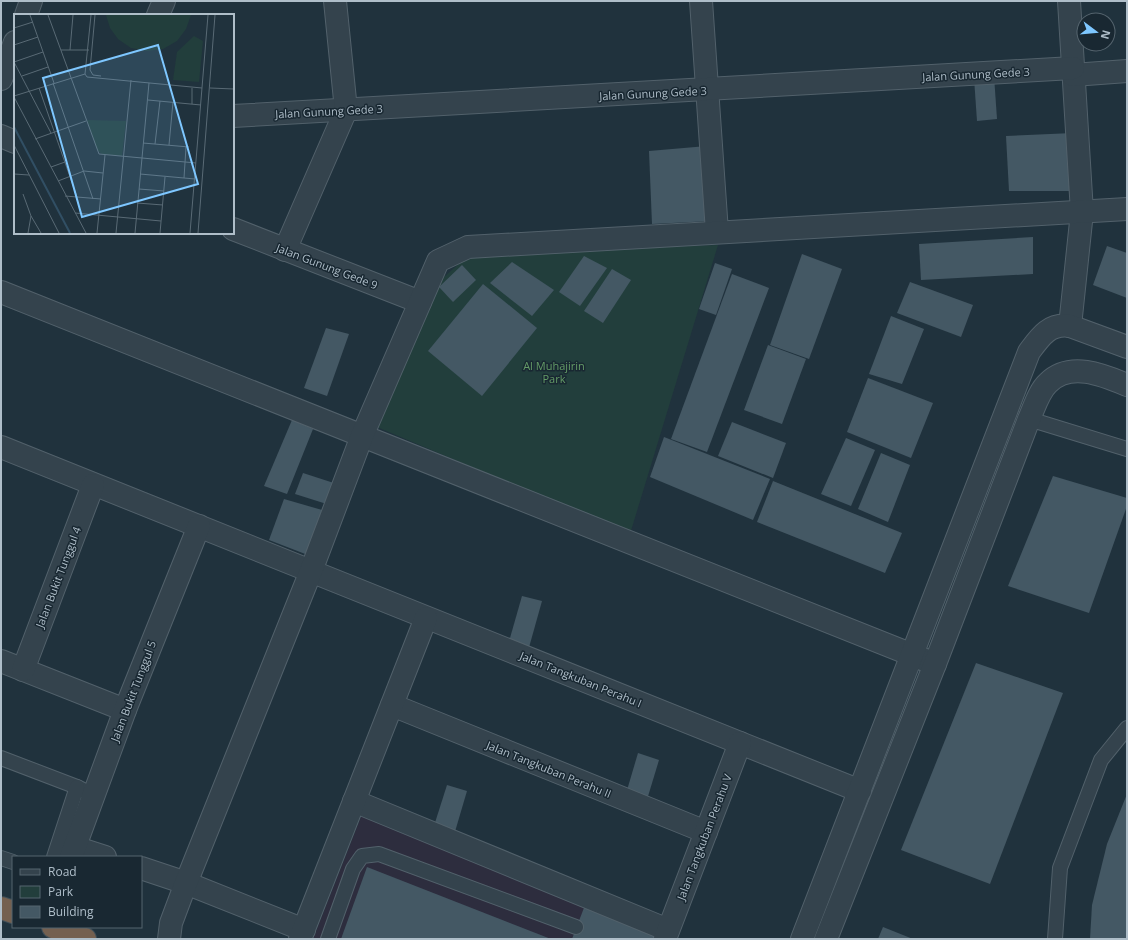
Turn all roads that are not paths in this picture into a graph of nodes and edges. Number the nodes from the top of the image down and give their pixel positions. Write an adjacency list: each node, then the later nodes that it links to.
1 (31, 1): 5 (street)
2 (335, 1): 11 (street)
3 (701, 1): 10 (street)
4 (1068, 1): 7 (street)
5 (26, 14)
6 (14, 45): 9 (street)
7 (1073, 71): 8 (street, Jalan Gunung Gede 3); 10 (street, Jalan Gunung Gede 3); 16 (street)
8 (1127, 71)
9 (1, 79)
10 (707, 90): 11 (street, Jalan Gunung Gede 3); 18 (street)
11 (346, 110): 12 (street, Jalan Gunung Gede 3); 19 (street)
12 (234, 116)
13 (1, 136): 14 (street)
14 (14, 142)
15 (1127, 209): 16 (street)
16 (1082, 212): 18 (street); 22 (street)
17 (234, 230): 19 (street, Jalan Gunung Gede 9)
18 (717, 232): 21 (street)
19 (285, 250): 21 (street, Jalan Gunung Gede 9)
20 (1, 292): 26 (street)
21 (420, 302): 26 (street)
22 (1070, 326): 23 (street); 33 (street)
23 (1127, 347)
24 (1127, 385): 25 (street)
25 (1029, 419): 28 (lane); 35 (street)
26 (362, 436): 31 (street); 33 (street)
27 (1, 447): 29 (street, Jalan Tangkuban Perahu I)
28 (1127, 449)
29 (93, 485): 30 (street, Jalan Tangkuban Perahu I); 36 (street, Jalan Bukit Tunggul 4)
30 (199, 526): 31 (street, Jalan Tangkuban Perahu I); 38 (street, Jalan Bukit Tunggul 5)
31 (311, 571): 32 (street, Jalan Tangkuban Perahu I); 52 (street)
32 (426, 618): 37 (street); 40 (street, Jalan Tangkuban Perahu I)
33 (913, 655): 35 (street); 42 (street)
34 (1, 661): 36 (street)
35 (935, 664): 63 (street)
36 (23, 670): 38 (street)
37 (392, 705): 44 (street); 45 (street, Jalan Tangkuban Perahu II)
38 (125, 710): 43 (street, Jalan Bukit Tunggul 5)
39 (1127, 728): 64 (lane)
40 (740, 743): 42 (street, Jalan Tangkuban Perahu I); 45 (street, Jalan Tangkuban Perahu V)
41 (1, 758): 43 (lane)
42 (856, 789): 62 (street)
43 (85, 791): 46 (street, Jalan Bukit Tunggul 5); 47 (lane)
44 (354, 801): 57 (street); 58 (street)
45 (706, 832): 58 (street, Jalan Tangkuban Perahu V)
46 (73, 852): 48 (street)
47 (54, 856)
48 (99, 856)
49 (1, 858): 50 (lane)
50 (12, 862)
51 (142, 868): 52 (street)
52 (186, 883): 57 (street); 60 (street)
53 (1, 908): 54 (highway)
54 (12, 912)
55 (576, 927): 61 (lane)
56 (56, 928): 59 (highway)
57 (302, 934)
58 (666, 935)
59 (84, 939)
60 (169, 939)
61 (328, 939)
62 (802, 939)
63 (826, 939)
64 (1055, 939)

